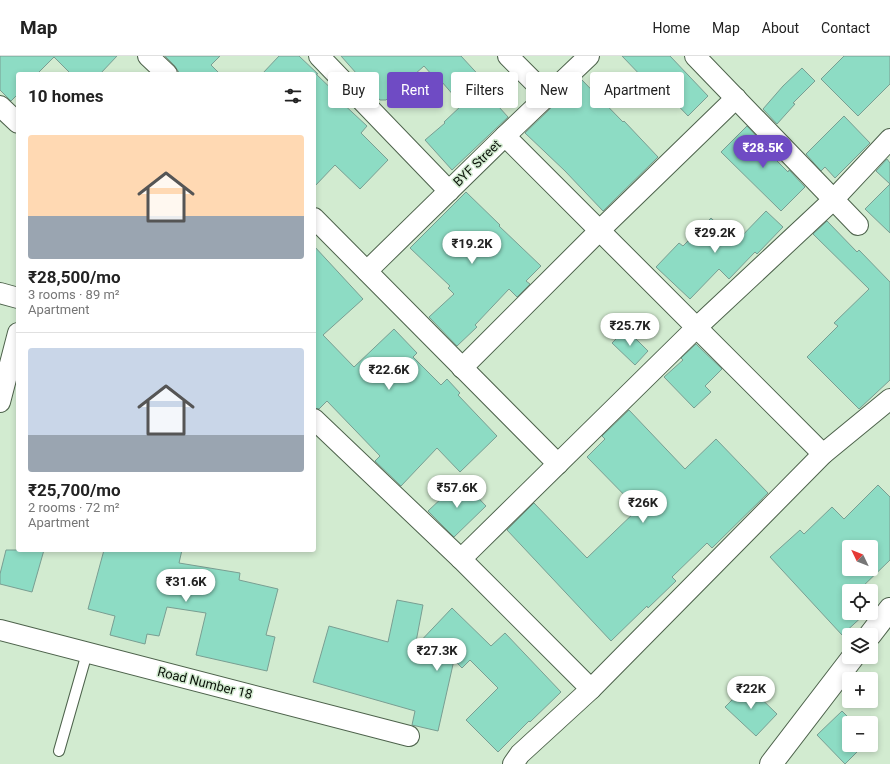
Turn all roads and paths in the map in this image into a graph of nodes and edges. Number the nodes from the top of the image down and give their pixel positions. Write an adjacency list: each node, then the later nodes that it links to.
1 (148, 56): 6 (street)
2 (319, 56): 15 (street)
3 (508, 56): 8 (street)
4 (589, 56): 7 (street, BYF Street)
5 (695, 56): 9 (street)
6 (164, 72)
7 (572, 72)
8 (526, 74)
9 (736, 98): 16 (street); 19 (street)
10 (0, 106): 12 (street)
11 (534, 108): 13 (street, BYF Street)
12 (16, 121)
13 (505, 136): 15 (street, BYF Street); 19 (street)
14 (890, 139): 16 (street)
15 (449, 191): 20 (street, BYF Street)
16 (833, 200): 18 (street); 23 (street)
17 (316, 220): 20 (street)
18 (858, 225)
19 (599, 231): 23 (street); 25 (street)
20 (367, 271): 25 (street)
21 (0, 293): 22 (street)
22 (16, 297)
23 (696, 328): 29 (street); 30 (street)
24 (16, 341): 27 (street)
25 (462, 368): 30 (street)
26 (890, 398): 29 (street)
27 (0, 402)
28 (316, 420): 31 (street)
29 (823, 454): 37 (street)
30 (558, 464): 31 (street)
31 (462, 559): 37 (street)
32 (890, 609): 33 (street)
33 (875, 628)
34 (0, 630): 35 (street, Road Number 18)
35 (87, 653): 38 (street, Road Number 18); 39 (lane)
36 (848, 664): 41 (street)
37 (591, 688): 40 (street)
38 (409, 736)
39 (59, 751)
40 (521, 761)
41 (771, 764)

